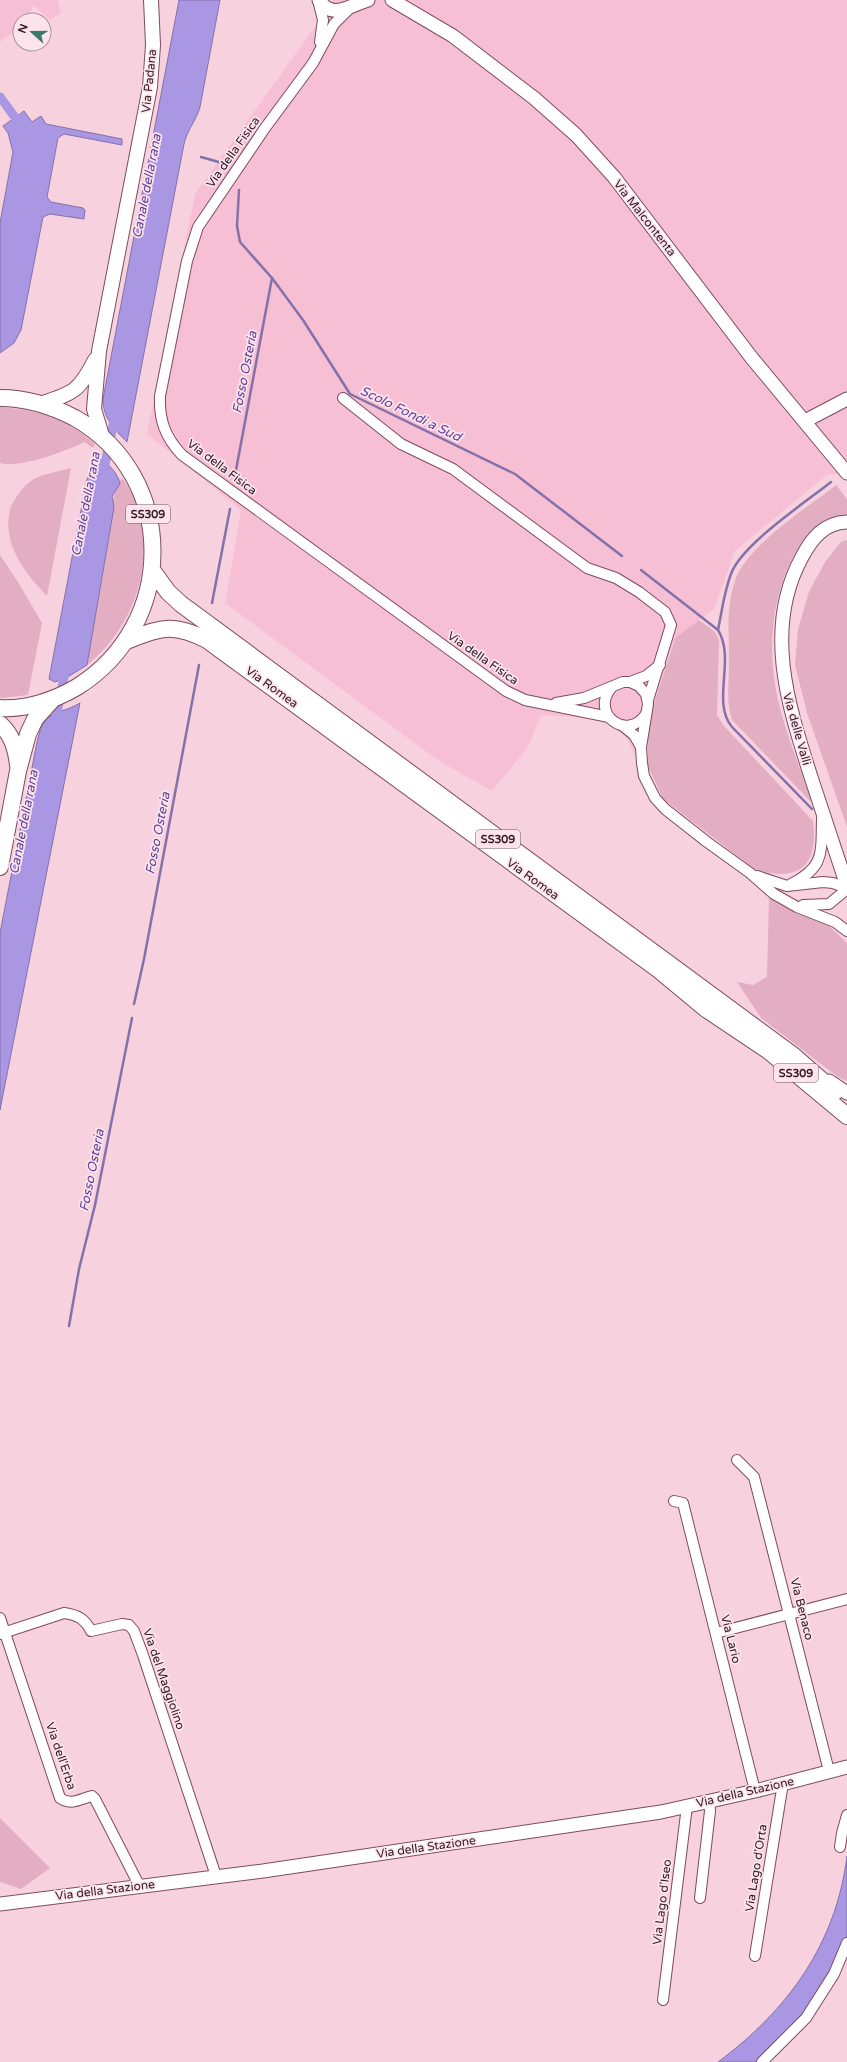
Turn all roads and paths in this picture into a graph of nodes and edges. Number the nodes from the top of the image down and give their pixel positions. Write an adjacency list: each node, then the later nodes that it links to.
1 (151, 0): 8 (main road, Via Padana)
2 (319, 0): 5 (street); 7 (street, Via della Fisica)
3 (368, 0): 5 (street)
4 (385, 0): 6 (street, Via Malcontenta)
5 (355, 3): 7 (street, Via della Fisica)
6 (397, 3): 13 (street, Via Malcontenta)
7 (313, 63): 24 (street, Via della Fisica)
8 (99, 350): 12 (main road, Via Padana); 14 (main road, Via Padana)
9 (0, 398): 12 (main road, SS309)
10 (343, 398): 19 (street)
11 (847, 399): 13 (street)
12 (40, 404): 14 (main road, SS309)
13 (805, 421): 15 (street, Via Malcontenta)
14 (103, 439): 17 (main road, SS309)
15 (847, 473)
16 (847, 522): 32 (street, Via delle Valli)
17 (152, 570): 18 (main road, SS309); 40 (main road, Via Romea / SS309)
18 (126, 641): 22 (main road, SS309); 43 (main road, Via Romea / SS309)
19 (660, 665): 20 (street, Via della Fisica); 23 (street)
20 (630, 682): 21 (street, Via della Fisica); 23 (street)
21 (611, 688): 24 (street, Via della Fisica); 27 (street)
22 (54, 698): 25 (main road, SS309); 31 (main road)
23 (648, 700): 26 (street)
24 (548, 704): 27 (street, Via della Fisica)
25 (0, 708)
26 (646, 714): 29 (street); 30 (street)
27 (609, 717): 29 (street, Via della Fisica)
28 (0, 724): 31 (main road)
29 (623, 726): 30 (street, Via della Fisica)
30 (641, 747): 35 (street)
31 (18, 771): 33 (main road)
32 (822, 812): 36 (street); 37 (street, Via delle Valli)
33 (3, 831): 34 (main road)
34 (0, 867)
35 (750, 873): 36 (street); 38 (street)
36 (787, 886): 37 (street)
37 (847, 888): 38 (street)
38 (784, 900): 39 (street)
39 (847, 932)
40 (812, 1071): 41 (street); 42 (main road, Via Romea / SS309)
41 (847, 1093)
42 (847, 1104)
43 (847, 1116)
44 (736, 1460): 47 (street, Via Benaco)
45 (674, 1501): 49 (street, Via Lario)
46 (847, 1599): 47 (street)
47 (790, 1614): 49 (street); 52 (street, Via Benaco)
48 (0, 1618): 50 (street, Via dell'Erba)
49 (716, 1632): 54 (street, Via Lario)
50 (2, 1633): 59 (street, Via del Maggiolino); 60 (street, Via dell'Erba)
51 (847, 1766): 52 (street, Via della Stazione)
52 (829, 1771): 53 (street, Via della Stazione)
53 (782, 1783): 54 (street, Via della Stazione); 64 (street, Via Lago d'Orta)
54 (755, 1791): 55 (street, Via della Stazione)
55 (709, 1800): 56 (street, Via della Stazione); 61 (street)
56 (687, 1806): 59 (street, Via della Stazione); 65 (street, Via Lago d'Iseo)
57 (847, 1815): 58 (street)
58 (840, 1847)
59 (216, 1876): 60 (street, Via della Stazione)
60 (139, 1885): 62 (street, Via della Stazione)
61 (700, 1898)
62 (0, 1904)
63 (847, 1943): 66 (street)
64 (755, 1956)
65 (663, 2000)
66 (762, 2062)

